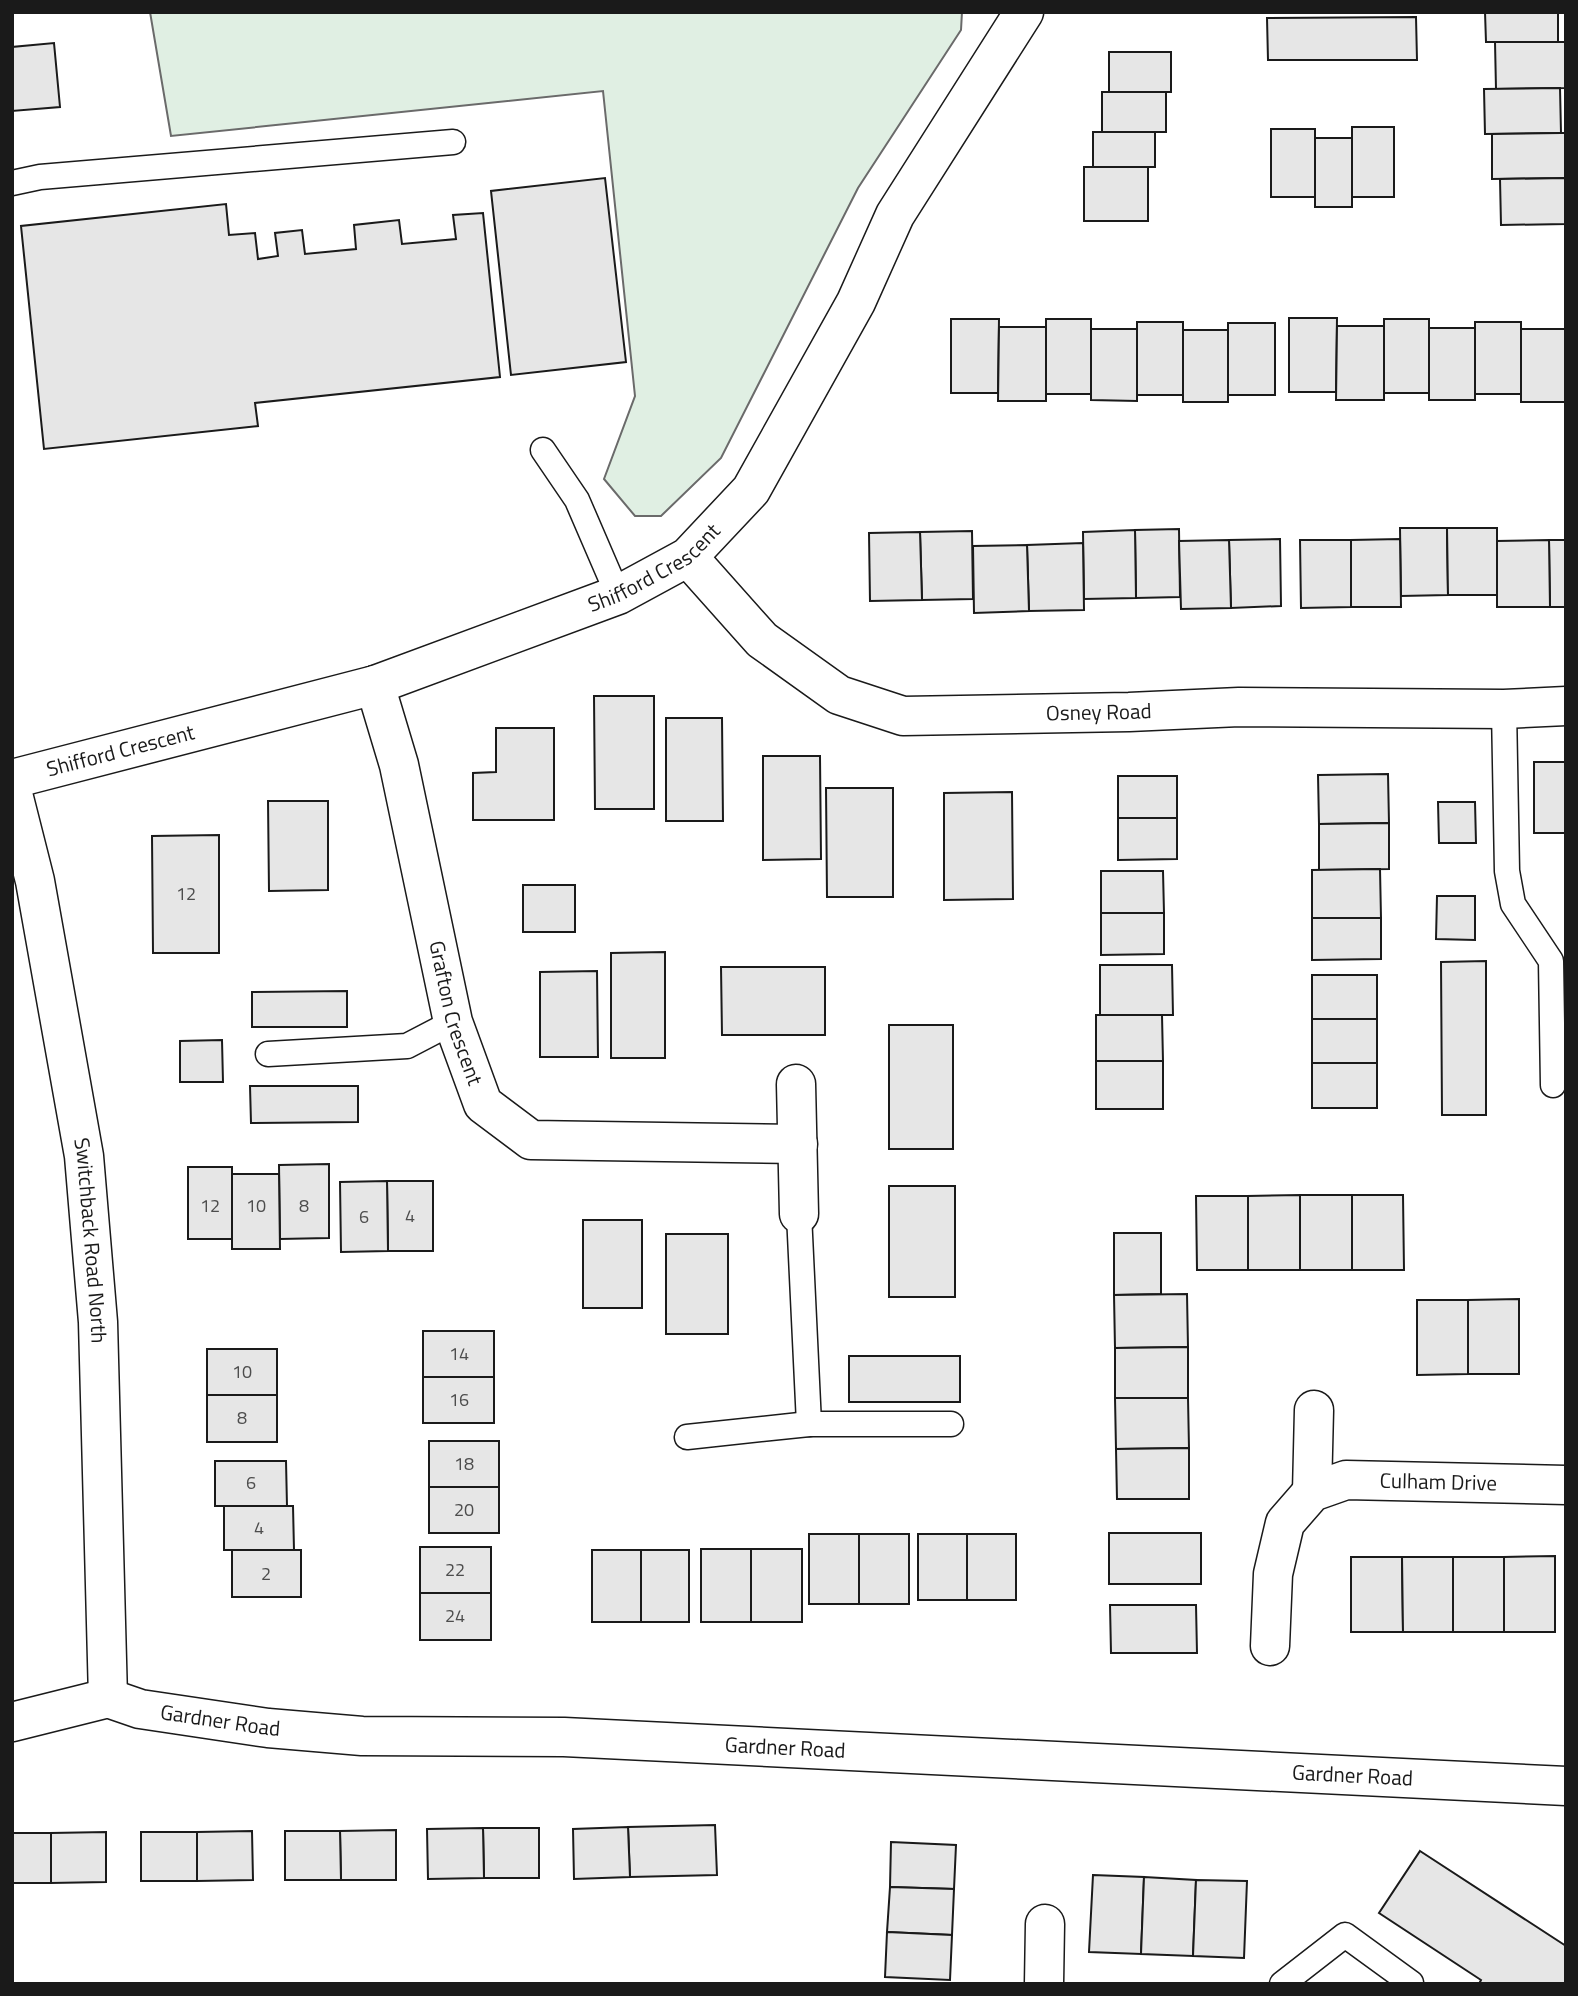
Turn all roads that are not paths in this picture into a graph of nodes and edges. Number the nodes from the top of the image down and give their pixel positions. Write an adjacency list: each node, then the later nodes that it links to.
1 (1024, 12): 5 (street, Shifford Crescent)
2 (453, 142): 3 (lane)
3 (12, 183)
4 (543, 450): 6 (lane)
5 (688, 557): 6 (street, Shifford Crescent); 9 (street, Osney Road)
6 (618, 595): 7 (street, Shifford Crescent)
7 (375, 685): 10 (street, Shifford Crescent); 12 (street, Grafton Crescent)
8 (1566, 706): 9 (street, Osney Road)
9 (1504, 709): 15 (lane)
10 (12, 779)
11 (12, 790): 25 (street, Switchback Road North)
12 (453, 1022): 13 (lane); 16 (street, Grafton Crescent)
13 (268, 1054)
14 (796, 1084): 16 (street)
15 (1553, 1085)
16 (798, 1144): 17 (street)
17 (799, 1214): 19 (lane)
18 (1314, 1410): 23 (street)
19 (809, 1424): 20 (lane); 21 (lane)
20 (951, 1424)
21 (687, 1437)
22 (1566, 1485): 23 (street, Culham Drive)
23 (1312, 1492): 24 (street, Culham Drive)
24 (1270, 1646)
25 (108, 1698): 26 (street); 27 (street, Gardner Road)
26 (12, 1722)
27 (1566, 1786)
28 (1045, 1924): 30 (street)
29 (1411, 1983): 31 (lane)
30 (1044, 1984)
31 (1283, 1984)

